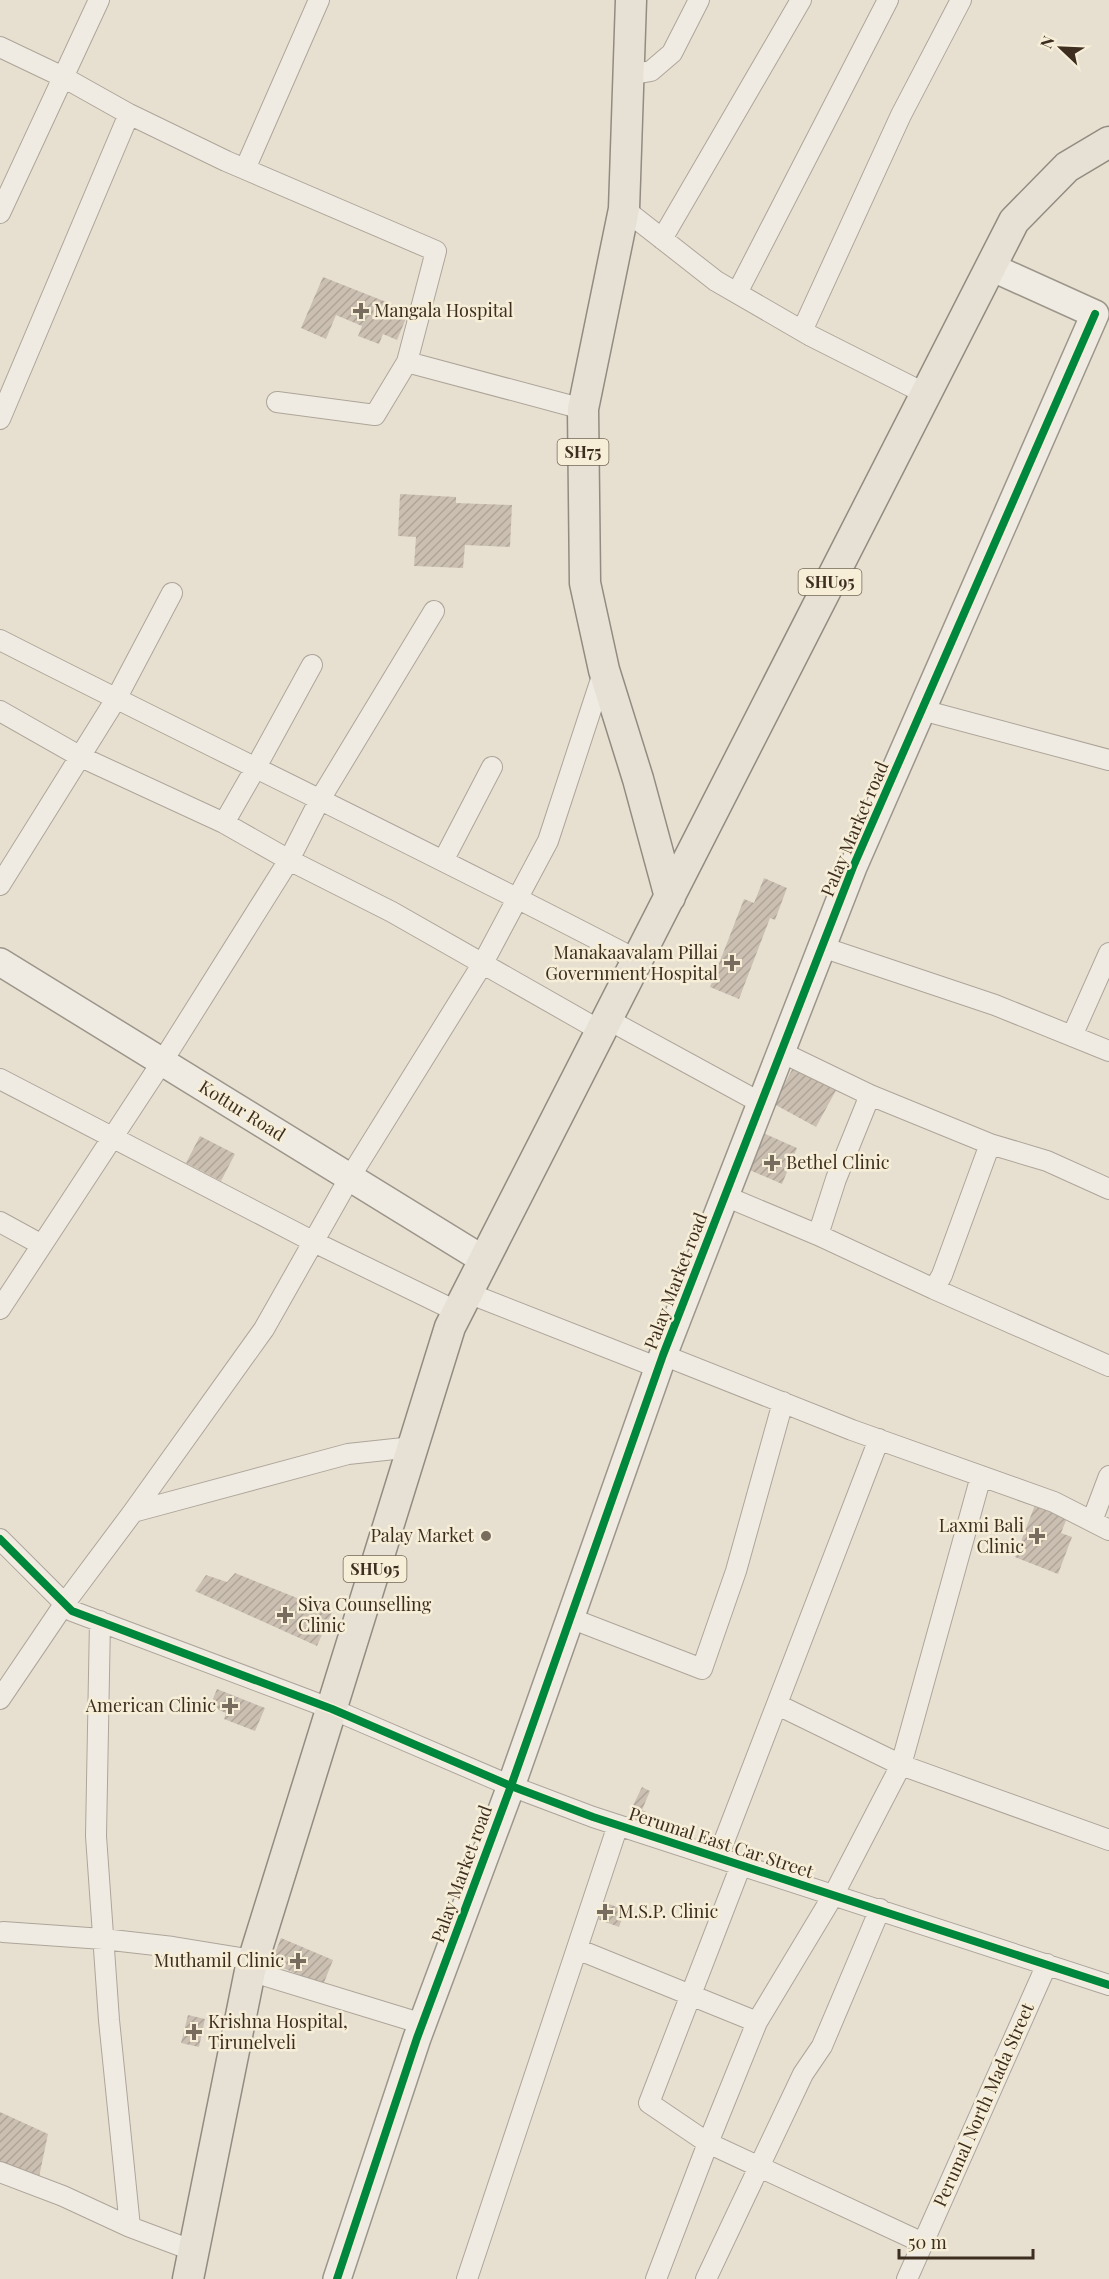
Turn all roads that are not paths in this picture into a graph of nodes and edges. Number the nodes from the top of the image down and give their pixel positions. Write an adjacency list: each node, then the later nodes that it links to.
1 (99, 0): 10 (street)
2 (320, 0): 13 (street)
3 (631, 0): 9 (main road, SH75)
4 (699, 0): 9 (street)
5 (801, 0): 16 (street)
6 (888, 0): 18 (street)
7 (961, 0): 20 (street)
8 (0, 47): 10 (street)
9 (628, 75): 14 (main road, SH75)
10 (63, 77): 11 (street); 15 (street)
11 (129, 114): 13 (street); 25 (street)
12 (1109, 142): 17 (main road, SHU95)
13 (245, 169): 21 (street)
14 (624, 209): 16 (street); 24 (main road, SH75)
15 (0, 213)
16 (662, 239): 18 (street)
17 (991, 267): 19 (street, Palay Market road); 22 (main road, SHU95)
18 (737, 293): 20 (street)
19 (1102, 317): 32 (street, Palay Market road)
20 (802, 331): 22 (street)
21 (407, 362): 23 (street); 24 (street)
22 (926, 394): 43 (main road, SHU95)
23 (277, 402)
24 (583, 409): 30 (main road, SH75)
25 (0, 419)
26 (172, 593): 31 (street)
27 (434, 611): 38 (street)
28 (0, 640): 31 (street)
29 (312, 665): 37 (street)
30 (604, 670): 43 (main road, SH75); 44 (street)
31 (116, 699): 34 (street); 37 (street)
32 (922, 710): 35 (street); 45 (street, Palay Market road)
33 (0, 711): 34 (street)
34 (81, 757): 39 (street); 42 (street)
35 (1109, 760)
36 (492, 767): 41 (street)
37 (255, 769): 38 (street); 39 (street)
38 (319, 801): 40 (street); 41 (street)
39 (224, 823): 40 (street)
40 (290, 860): 49 (street); 54 (street)
41 (443, 861): 44 (street)
42 (0, 885)
43 (670, 897): 47 (main road, SHU95)
44 (517, 898): 47 (street); 49 (street)
45 (822, 947): 51 (street); 53 (street, Palay Market road)
46 (1109, 953): 51 (street)
47 (637, 960): 50 (main road, SHU95)
48 (0, 962): 54 (street, Kottur Road)
49 (483, 963): 50 (street); 60 (street)
50 (604, 1025): 57 (street); 67 (main road, SHU95)
51 (1072, 1036): 52 (street)
52 (1109, 1051)
53 (781, 1052): 56 (street); 57 (street, Palay Market road)
54 (162, 1062): 58 (street); 60 (street, Kottur Road)
55 (0, 1079): 58 (street)
56 (870, 1095): 59 (street); 64 (street)
57 (761, 1103): 62 (street, Palay Market road)
58 (113, 1137): 65 (street); 66 (street)
59 (990, 1144): 61 (street); 68 (street)
60 (350, 1178): 65 (street); 67 (street, Kottur Road)
61 (1109, 1189)
62 (725, 1196): 64 (street); 71 (street, Palay Market road)
63 (0, 1222): 66 (street)
64 (818, 1235): 68 (street)
65 (314, 1242): 69 (street); 78 (street)
66 (42, 1245): 70 (street)
67 (484, 1260): 69 (main road, SHU95)
68 (934, 1289): 72 (street)
69 (463, 1303): 71 (street); 75 (main road, SHU95)
70 (0, 1309)
71 (661, 1361): 73 (street); 82 (street, Palay Market road)
72 (1109, 1366)
73 (783, 1402): 74 (street); 82 (street)
74 (879, 1439): 76 (street); 85 (street)
75 (413, 1447): 78 (street); 86 (main road, SHU95)
76 (981, 1476): 79 (street); 87 (street)
77 (1109, 1476): 79 (street)
78 (133, 1512): 81 (street)
79 (1100, 1525)
80 (0, 1539): 81 (street, Perumal East Car Street)
81 (64, 1603): 83 (street, Perumal East Car Street); 84 (street)
82 (570, 1618): 88 (street, Palay Market road)
83 (100, 1622): 86 (street, Perumal East Car Street); 96 (street)
84 (0, 1699)
85 (778, 1704): 87 (street); 91 (street)
86 (332, 1709): 88 (street, Perumal East Car Street); 99 (main road, SHU95)
87 (901, 1765): 90 (street); 93 (street)
88 (511, 1786): 89 (street, Perumal East Car Street); 103 (street, Palay Market road)
89 (618, 1825): 91 (street, Perumal East Car Street); 97 (street)
90 (1109, 1840)
91 (718, 1857): 92 (street, Perumal East Car Street)
92 (741, 1865): 93 (street, Perumal East Car Street); 101 (street)
93 (834, 1894): 94 (street, Perumal East Car Street); 102 (street)
94 (880, 1909): 98 (street, Perumal East Car Street); 105 (street)
95 (3, 1932): 96 (street)
96 (103, 1939): 99 (street); 107 (street)
97 (577, 1949): 101 (street); 111 (street)
98 (1047, 1964): 100 (street, Perumal East Car Street); 108 (street, Perumal North Mada Street)
99 (252, 1966): 103 (street); 109 (main road, SHU95)
100 (1109, 1985)
101 (691, 1995): 102 (street); 104 (street)
102 (757, 2022): 104 (street)
103 (423, 2024): 110 (street, Palay Market road)
104 (708, 2143): 105 (street); 112 (street)
105 (758, 2168): 108 (street); 113 (street)
106 (0, 2172): 107 (street)
107 (130, 2227): 109 (street)
108 (923, 2243): 114 (street, Perumal North Mada Street)
109 (191, 2265)
110 (337, 2279)
111 (467, 2279)
112 (656, 2279)
113 (706, 2279)
114 (907, 2279)

